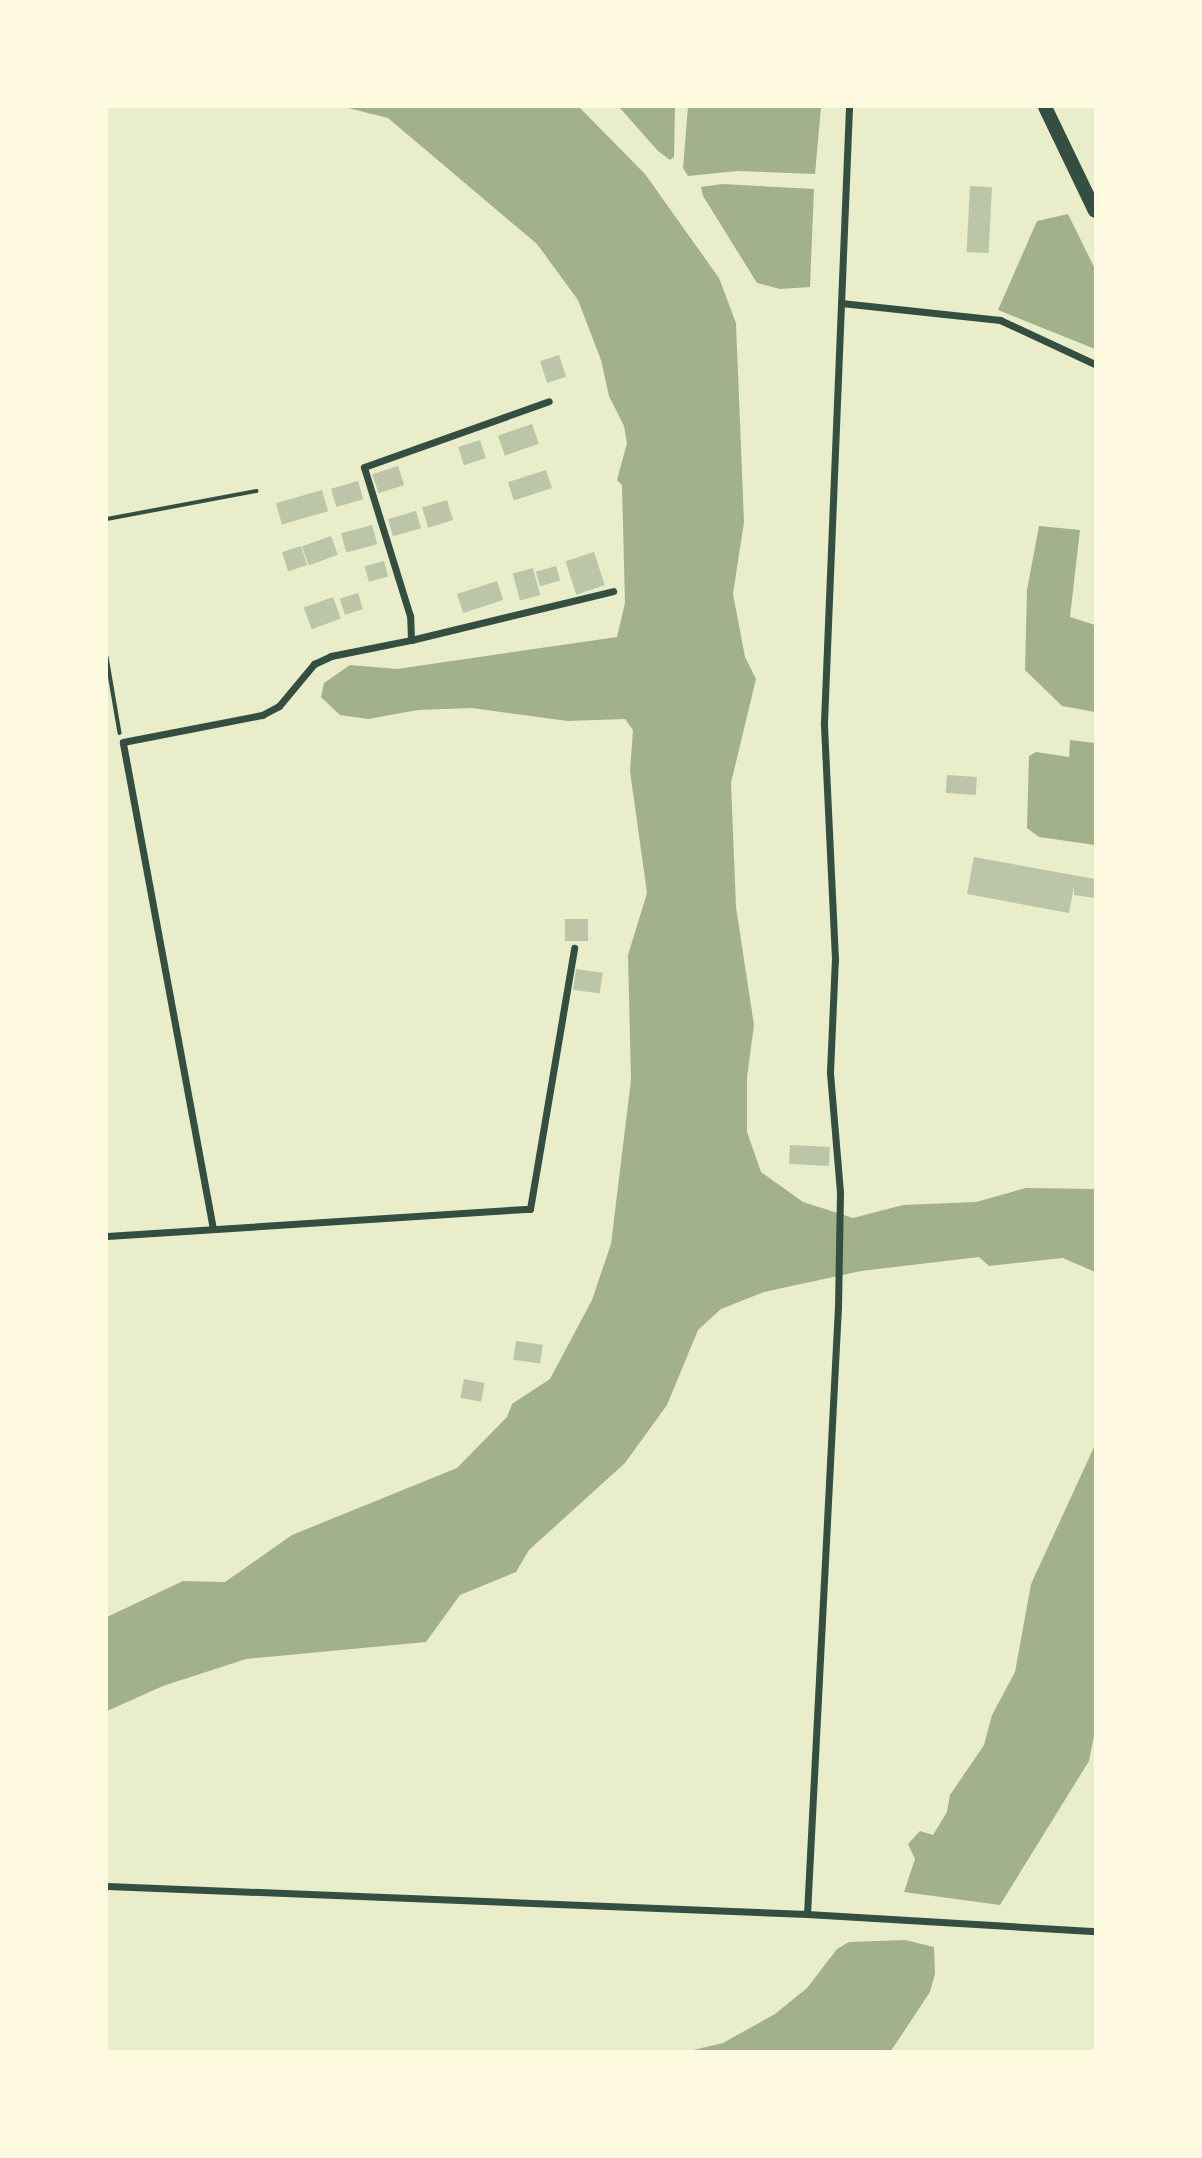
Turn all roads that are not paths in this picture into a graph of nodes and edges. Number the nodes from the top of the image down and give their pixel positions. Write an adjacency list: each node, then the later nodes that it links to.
1 (849, 107): 4 (street)
2 (1045, 107): 3 (main road)
3 (1095, 211)
4 (842, 303): 5 (street); 13 (street)
5 (1095, 364)
6 (549, 401): 8 (street)
7 (614, 591): 8 (street)
8 (411, 640): 10 (street)
9 (574, 948): 10 (street)
10 (213, 1230): 11 (street)
11 (107, 1236)
12 (107, 1886): 13 (street)
13 (807, 1914): 14 (street)
14 (1095, 1931)

